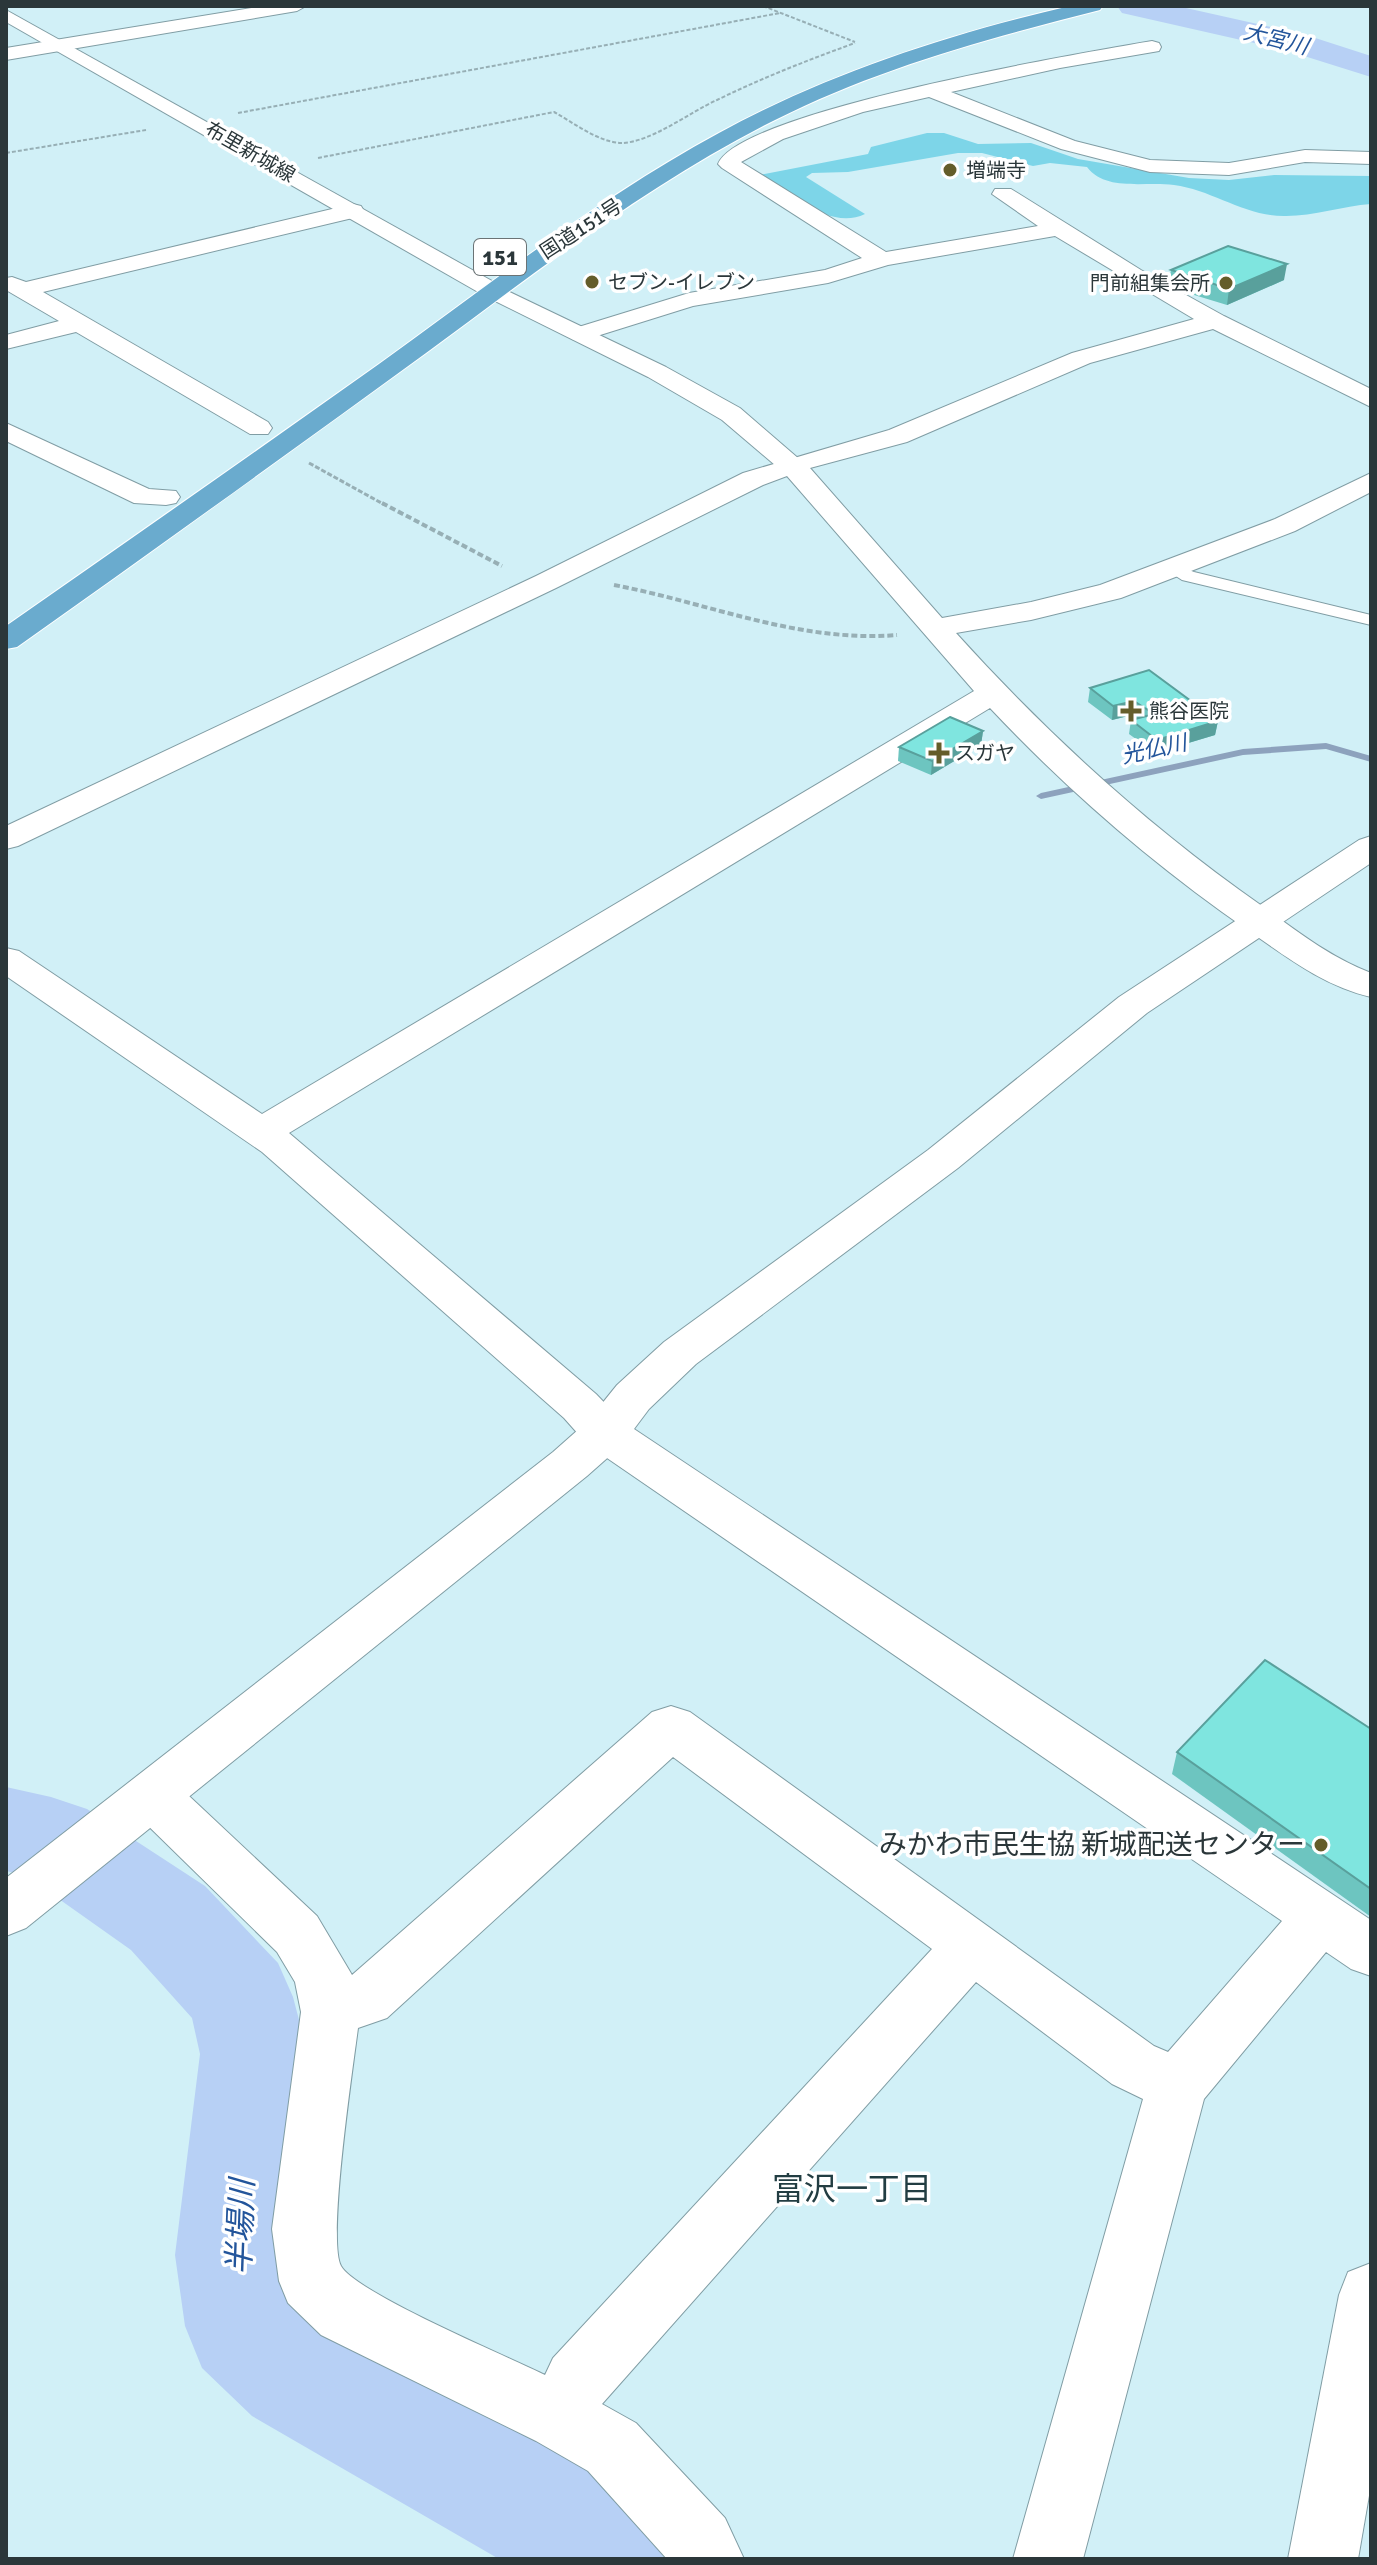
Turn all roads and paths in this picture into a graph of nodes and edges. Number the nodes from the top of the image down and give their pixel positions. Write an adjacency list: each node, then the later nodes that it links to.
1 (297, 6): 7 (street)
2 (763, 6): 5 (path)
3 (1047, 6): 15 (highway, 国道151号)
4 (1091, 7): 21 (highway, 国道151号 / 151)
5 (780, 13): 11 (path); 14 (path)
6 (6, 15): 7 (street, 布里新城線)
7 (61, 44): 9 (street); 11 (street, 布里新城線)
8 (1152, 47): 10 (street)
9 (6, 54)
10 (931, 91): 13 (street); 19 (street)
11 (197, 121): 12 (path); 14 (street, 布里新城線)
12 (6, 153)
13 (1371, 158)
14 (274, 166): 17 (street, 布里新城線)
15 (610, 181)
16 (1003, 194): 18 (street)
17 (353, 211): 21 (street, 布里新城線); 22 (street)
18 (1058, 229): 19 (street); 24 (street)
19 (884, 259): 26 (street)
20 (491, 263): 21 (highway, 国道151号 / 151)
21 (482, 285): 23 (highway, 国道151号 / 151); 26 (street, 布里新城線); 43 (highway, 国道151号 / 151)
22 (14, 286): 25 (street)
23 (446, 297)
24 (1215, 321): 29 (street); 35 (street)
25 (81, 323): 27 (street); 32 (street)
26 (581, 334): 35 (street, 布里新城線)
27 (6, 342)
28 (1371, 369): 29 (street)
29 (1340, 383): 30 (street)
30 (1371, 399)
31 (284, 410): 32 (highway)
32 (259, 428): 34 (highway)
33 (6, 431): 38 (street)
34 (236, 445)
35 (792, 465): 42 (street, 布里新城線); 45 (street)
36 (189, 480): 38 (highway)
37 (1371, 481): 40 (street)
38 (166, 497): 39 (highway)
39 (141, 515)
40 (1174, 569): 41 (lane); 42 (street)
41 (1371, 620)
42 (934, 628): 44 (street, 布里新城線)
43 (6, 640)
44 (996, 694): 47 (street, 布里新城線); 50 (street)
45 (6, 839)
46 (1371, 847): 47 (street)
47 (1259, 921): 49 (street, 布里新城線); 51 (street)
48 (6, 959): 50 (street)
49 (1368, 989)
50 (261, 1132): 51 (street)
51 (605, 1433): 52 (street); 54 (street)
52 (130, 1814): 53 (street); 57 (street)
53 (25, 1896)
54 (1320, 1918): 56 (street); 58 (street)
55 (972, 1946): 57 (street); 58 (street); 60 (street)
56 (1371, 1951)
57 (330, 2012): 60 (street)
58 (1177, 2086): 62 (street)
59 (1371, 2295): 63 (street)
60 (560, 2417): 61 (street)
61 (709, 2559)
62 (1048, 2559)
63 (1323, 2559)

